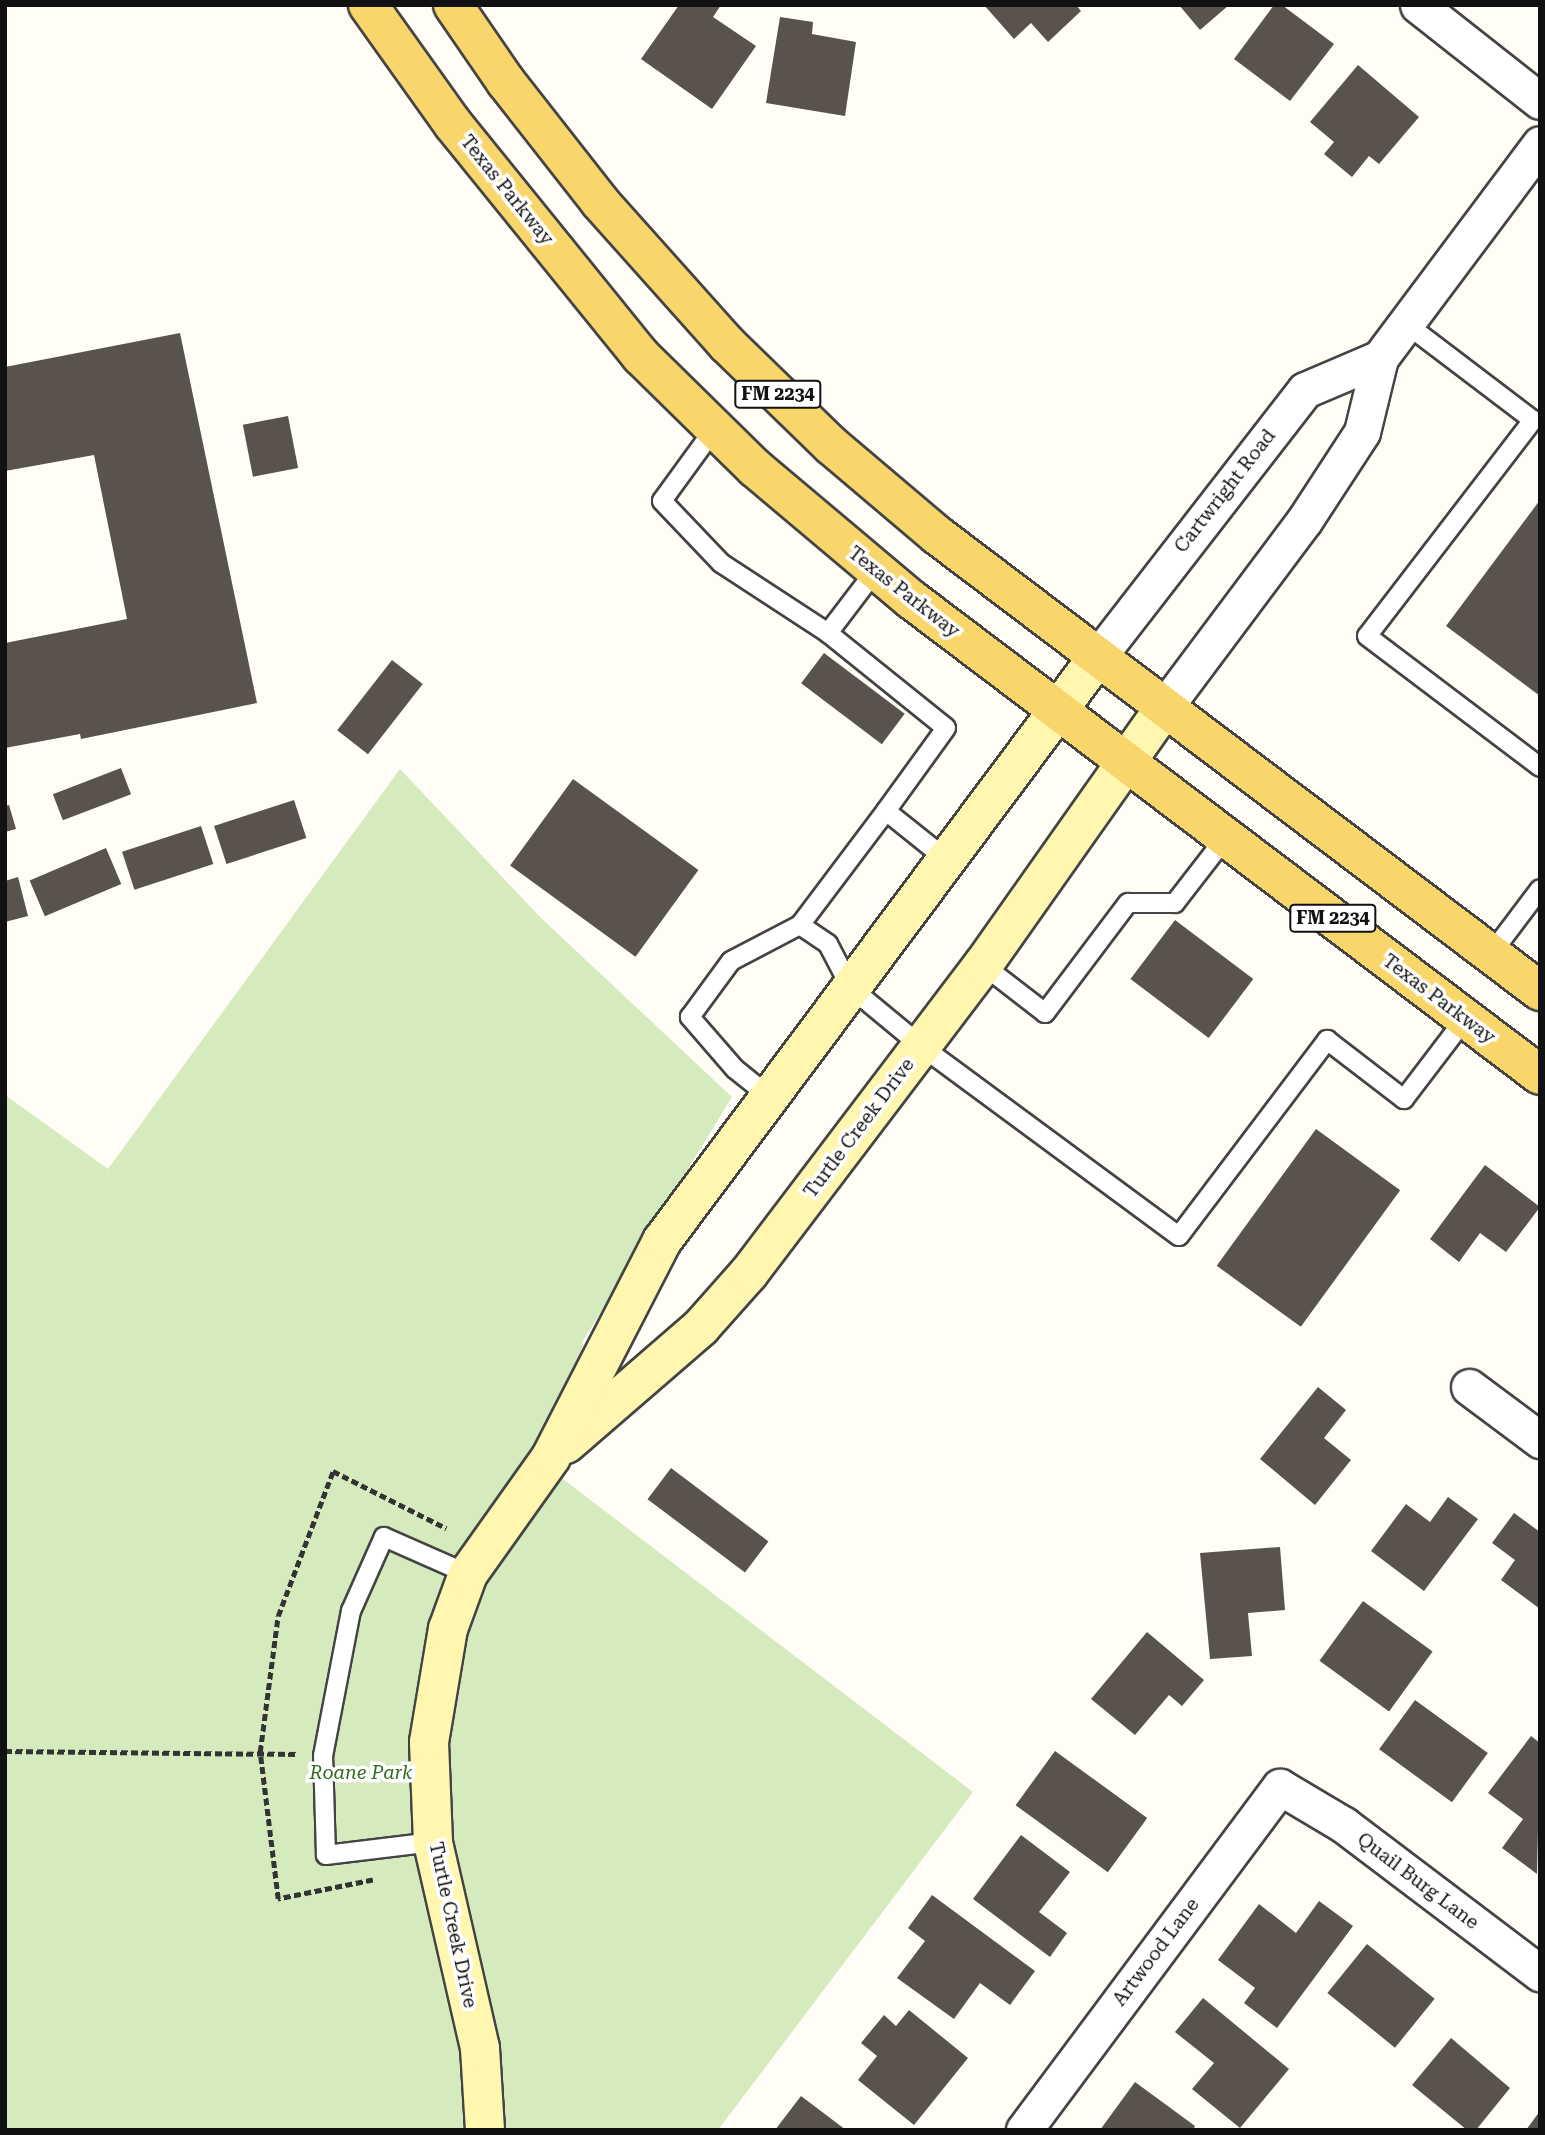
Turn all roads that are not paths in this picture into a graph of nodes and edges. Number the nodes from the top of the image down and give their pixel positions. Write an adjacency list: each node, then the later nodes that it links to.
1 (368, 5): 9 (main road, Texas Parkway / FM 2234)
2 (453, 5): 12 (main road, FM 2234)
3 (1418, 5): 4 (street)
4 (1540, 101)
5 (1540, 144): 6 (street)
6 (1405, 323): 7 (street); 8 (lane)
7 (1380, 358): 12 (street, Cartwright Road); 13 (street)
8 (1537, 423): 16 (lane)
9 (715, 428): 10 (main road, Texas Parkway / FM 2234); 11 (lane)
10 (876, 570): 11 (lane); 14 (main road, Texas Parkway / FM 2234)
11 (828, 633): 17 (lane)
12 (1097, 658): 13 (main road, FM 2234); 14 (street, Turtle Creek Drive)
13 (1164, 708): 15 (street, Turtle Creek Drive); 22 (main road, FM 2234)
14 (1057, 710): 15 (main road, Texas Parkway / FM 2234); 19 (street, Turtle Creek Drive)
15 (1126, 761): 18 (main road, Texas Parkway / FM 2234); 23 (street, Turtle Creek Drive)
16 (1540, 767)
17 (886, 811): 19 (lane); 21 (lane)
18 (1226, 837): 23 (lane); 26 (main road, Texas Parkway / FM 2234)
19 (946, 859): 24 (street, Turtle Creek Drive)
20 (1540, 889): 22 (lane)
21 (800, 925): 24 (lane); 29 (lane)
22 (1491, 954): 25 (main road, FM 2234)
23 (983, 965): 27 (street, Turtle Creek Drive)
24 (851, 988): 27 (lane); 29 (street, Turtle Creek Drive)
25 (1540, 991)
26 (1465, 1019): 27 (lane); 28 (main road, Texas Parkway / FM 2234)
27 (921, 1046): 32 (street, Turtle Creek Drive)
28 (1540, 1075)
29 (770, 1097): 32 (street, Turtle Creek Drive)
30 (1469, 1387): 31 (street)
31 (1540, 1440)
32 (551, 1457): 33 (street, Turtle Creek Drive)
33 (468, 1574): 35 (street, Turtle Creek Drive); 35 (lane)
34 (1292, 1794): 36 (street, Quail Burg Lane); 38 (street, Artwood Lane)
35 (433, 1842): 37 (street, Turtle Creek Drive)
36 (1540, 1973)
37 (485, 2130)
38 (1024, 2130)

